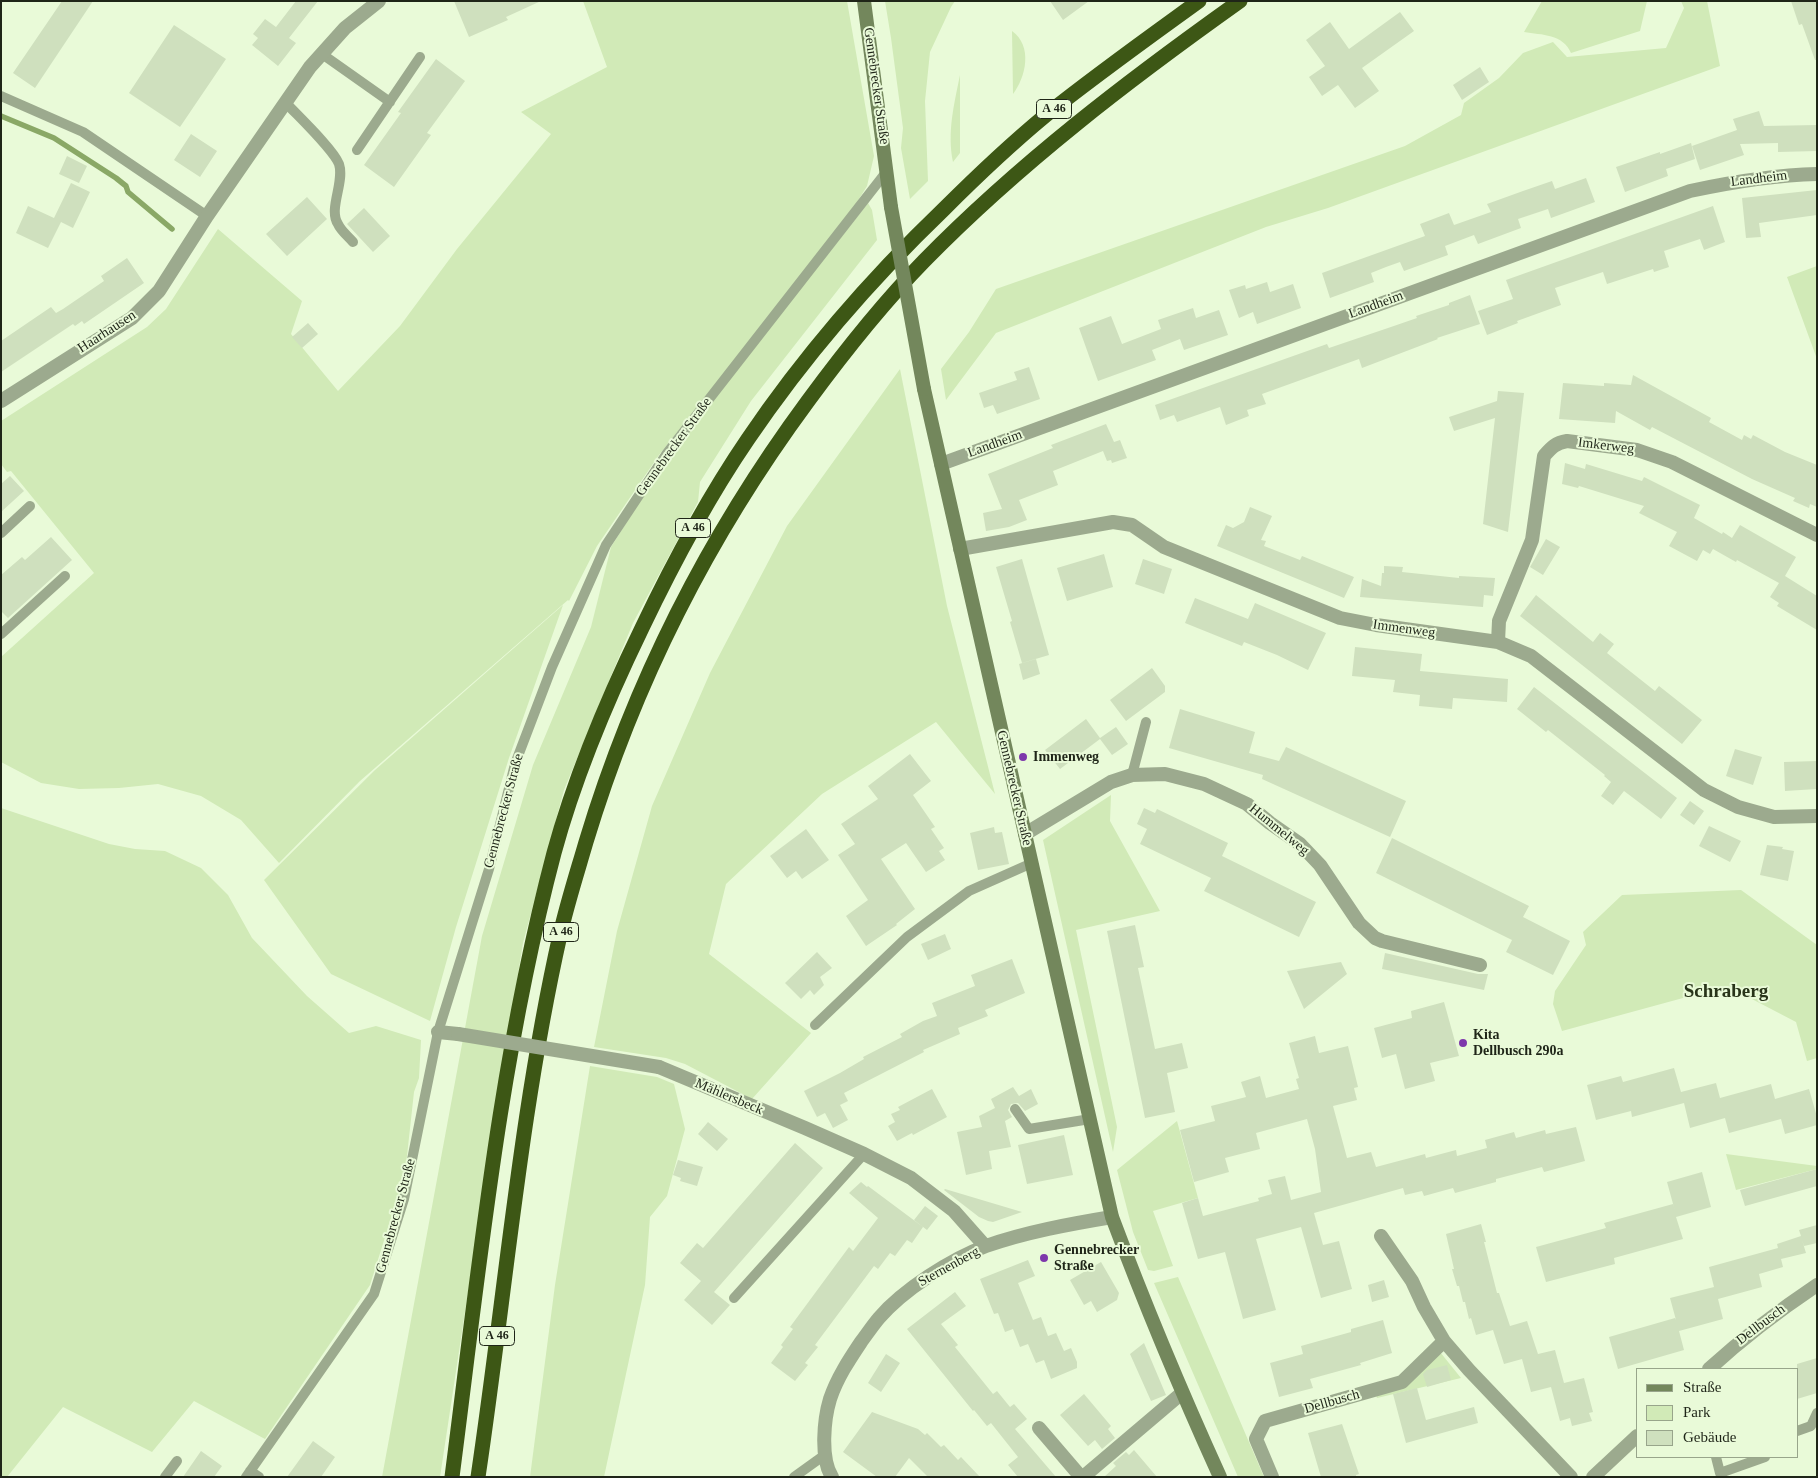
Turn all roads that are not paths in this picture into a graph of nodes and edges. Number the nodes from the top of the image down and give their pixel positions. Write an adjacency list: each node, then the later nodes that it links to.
1 (380, 1): 5 (street, Haarhausen)
2 (864, 1): 11 (main road, Gennebrecker Straße)
3 (1199, 1): 55 (highway, A 46)
4 (1240, 1): 56 (highway, A 46)
5 (322, 54): 8 (lane); 9 (street, Haarhausen)
6 (420, 57): 8 (lane)
7 (1, 96): 13 (lane)
8 (390, 102): 10 (lane)
9 (286, 103): 13 (street, Haarhausen); 14 (lane)
10 (357, 150)
11 (887, 171): 16 (main road, Gennebrecker Straße, bridge); 31 (lane, Gennebrecker Straße)
12 (1817, 174): 16 (street, Landheim)
13 (207, 216): 15 (street, Haarhausen)
14 (353, 242)
15 (1, 401)
16 (941, 464): 20 (main road, Gennebrecker Straße)
17 (30, 506): 18 (lane)
18 (1, 533)
19 (1817, 535): 23 (street, Imkerweg)
20 (960, 549): 23 (street, Immenweg); 27 (main road, Gennebrecker Straße)
21 (65, 576): 22 (lane)
22 (1, 634)
23 (1498, 642): 26 (street, Immenweg)
24 (1146, 722): 25 (lane)
25 (1132, 775): 27 (street, Hummelweg); 29 (street, Hummelweg)
26 (1817, 816)
27 (1025, 834): 28 (main road, Gennebrecker Straße)
28 (1032, 863): 30 (lane); 33 (main road, Gennebrecker Straße)
29 (1480, 965)
30 (815, 1024)
31 (438, 1032): 34 (street, Mählersbeck, bridge); 51 (lane, Gennebrecker Straße)
32 (1015, 1110): 33 (lane)
33 (1090, 1119): 35 (main road, Gennebrecker Straße)
34 (864, 1154): 37 (street, Mählersbeck); 39 (lane)
35 (1112, 1217): 37 (street, Sternenberg); 42 (main road, Gennebrecker Straße)
36 (1381, 1236): 40 (street)
37 (985, 1246): 47 (street, Sternenberg)
38 (1817, 1286): 41 (street, Dellbusch)
39 (734, 1298)
40 (1444, 1341): 60 (street, Dellbusch); 61 (street)
41 (1710, 1368)
42 (1182, 1393): 58 (street); 59 (main road, Gennebrecker Straße)
43 (1817, 1413): 45 (lane)
44 (1039, 1428): 58 (street)
45 (1798, 1431)
46 (1636, 1437): 62 (street)
47 (826, 1454): 52 (street, Sternenberg); 57 (lane)
48 (1716, 1458): 53 (lane)
49 (1763, 1458): 53 (lane)
50 (177, 1461): 54 (lane)
51 (252, 1475)
52 (829, 1475)
53 (1721, 1475)
54 (166, 1477)
55 (452, 1477)
56 (478, 1477)
57 (794, 1477)
58 (1082, 1477)
59 (1220, 1477)
60 (1272, 1477)
61 (1571, 1477)
62 (1593, 1477)

